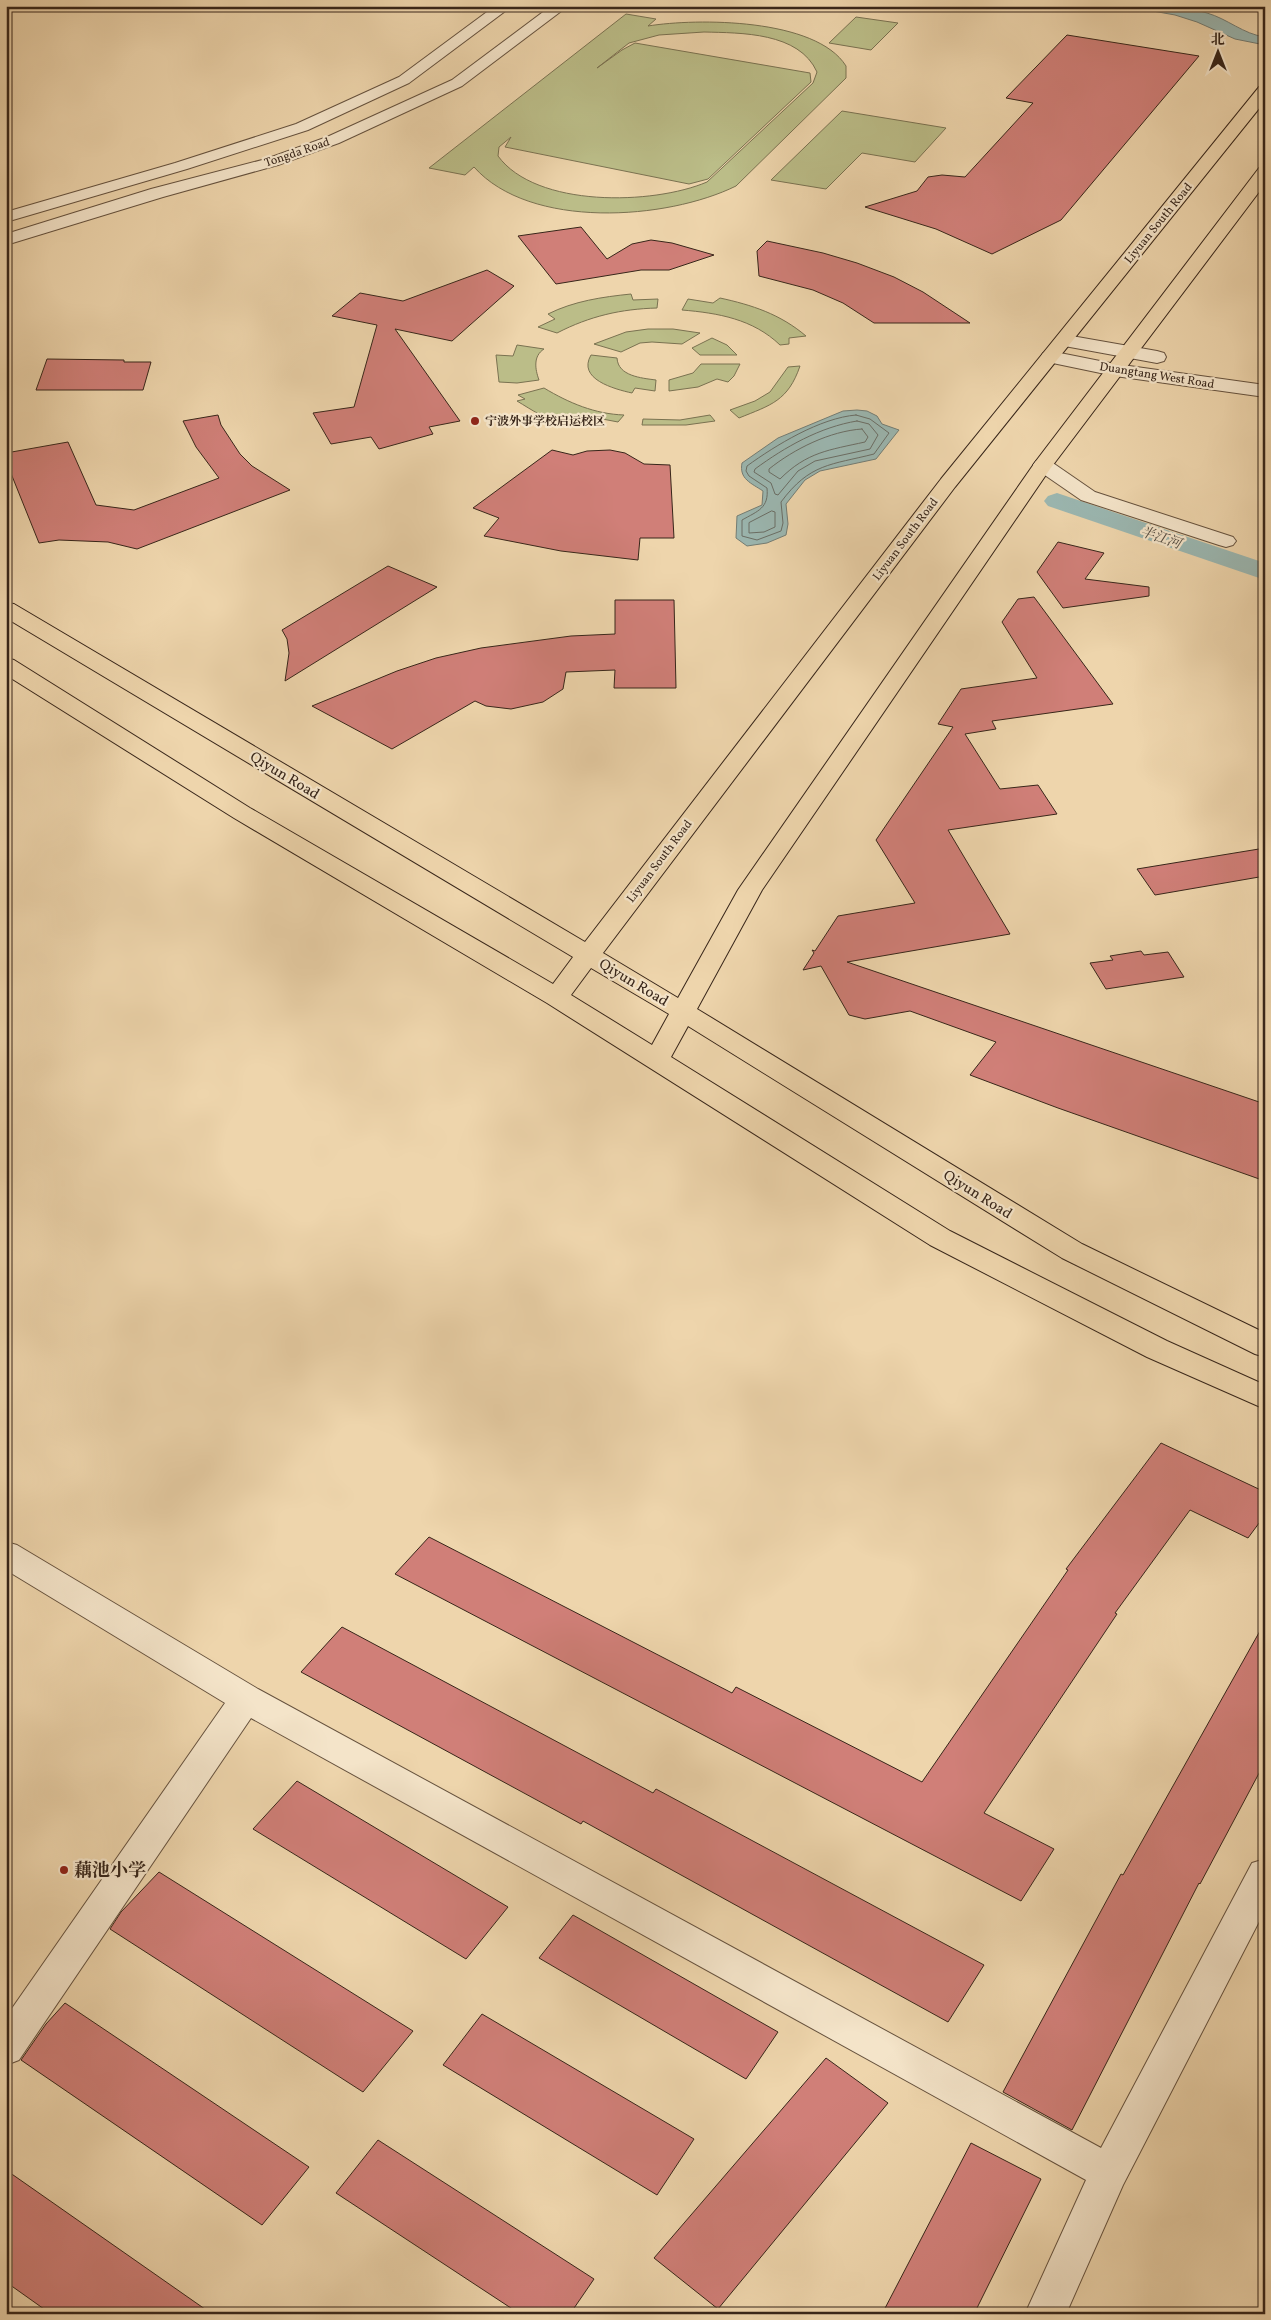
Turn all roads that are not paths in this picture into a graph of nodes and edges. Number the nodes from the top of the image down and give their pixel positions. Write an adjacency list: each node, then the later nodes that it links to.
1 (505, 6): 5 (street, Tongda Road)
2 (561, 6): 6 (street, Tongda Road)
3 (1265, 90): 7 (main road, Liyuan South Road)
4 (1262, 181): 8 (main road)
5 (6, 217)
6 (6, 240)
7 (1063, 340): 8 (street, Duangtang West Road); 9 (main road, Liyuan South Road)
8 (1128, 352): 10 (street, Duangtang West Road); 11 (main road)
9 (1050, 357): 11 (street, Duangtang West Road); 17 (main road, Liyuan South Road)
10 (1177, 360)
11 (1115, 370): 12 (street, Duangtang West Road); 13 (main road)
12 (1265, 391)
13 (1043, 465): 14 (street); 19 (main road)
14 (1226, 541)
15 (6, 609): 17 (main road, Qiyun Road)
16 (8, 669): 18 (main road)
17 (588, 954): 18 (main road, Liyuan South Road); 19 (main road, Qiyun Road)
18 (556, 996): 20 (main road)
19 (682, 1011): 20 (main road); 21 (main road, Qiyun Road)
20 (656, 1061): 22 (main road)
21 (1265, 1346)
22 (1265, 1398)
23 (6, 1554): 24 (street)
24 (246, 1699): 26 (street); 27 (street)
25 (1265, 1874): 27 (street)
26 (6, 2048)
27 (1109, 2172): 28 (street)
28 (1045, 2314)

